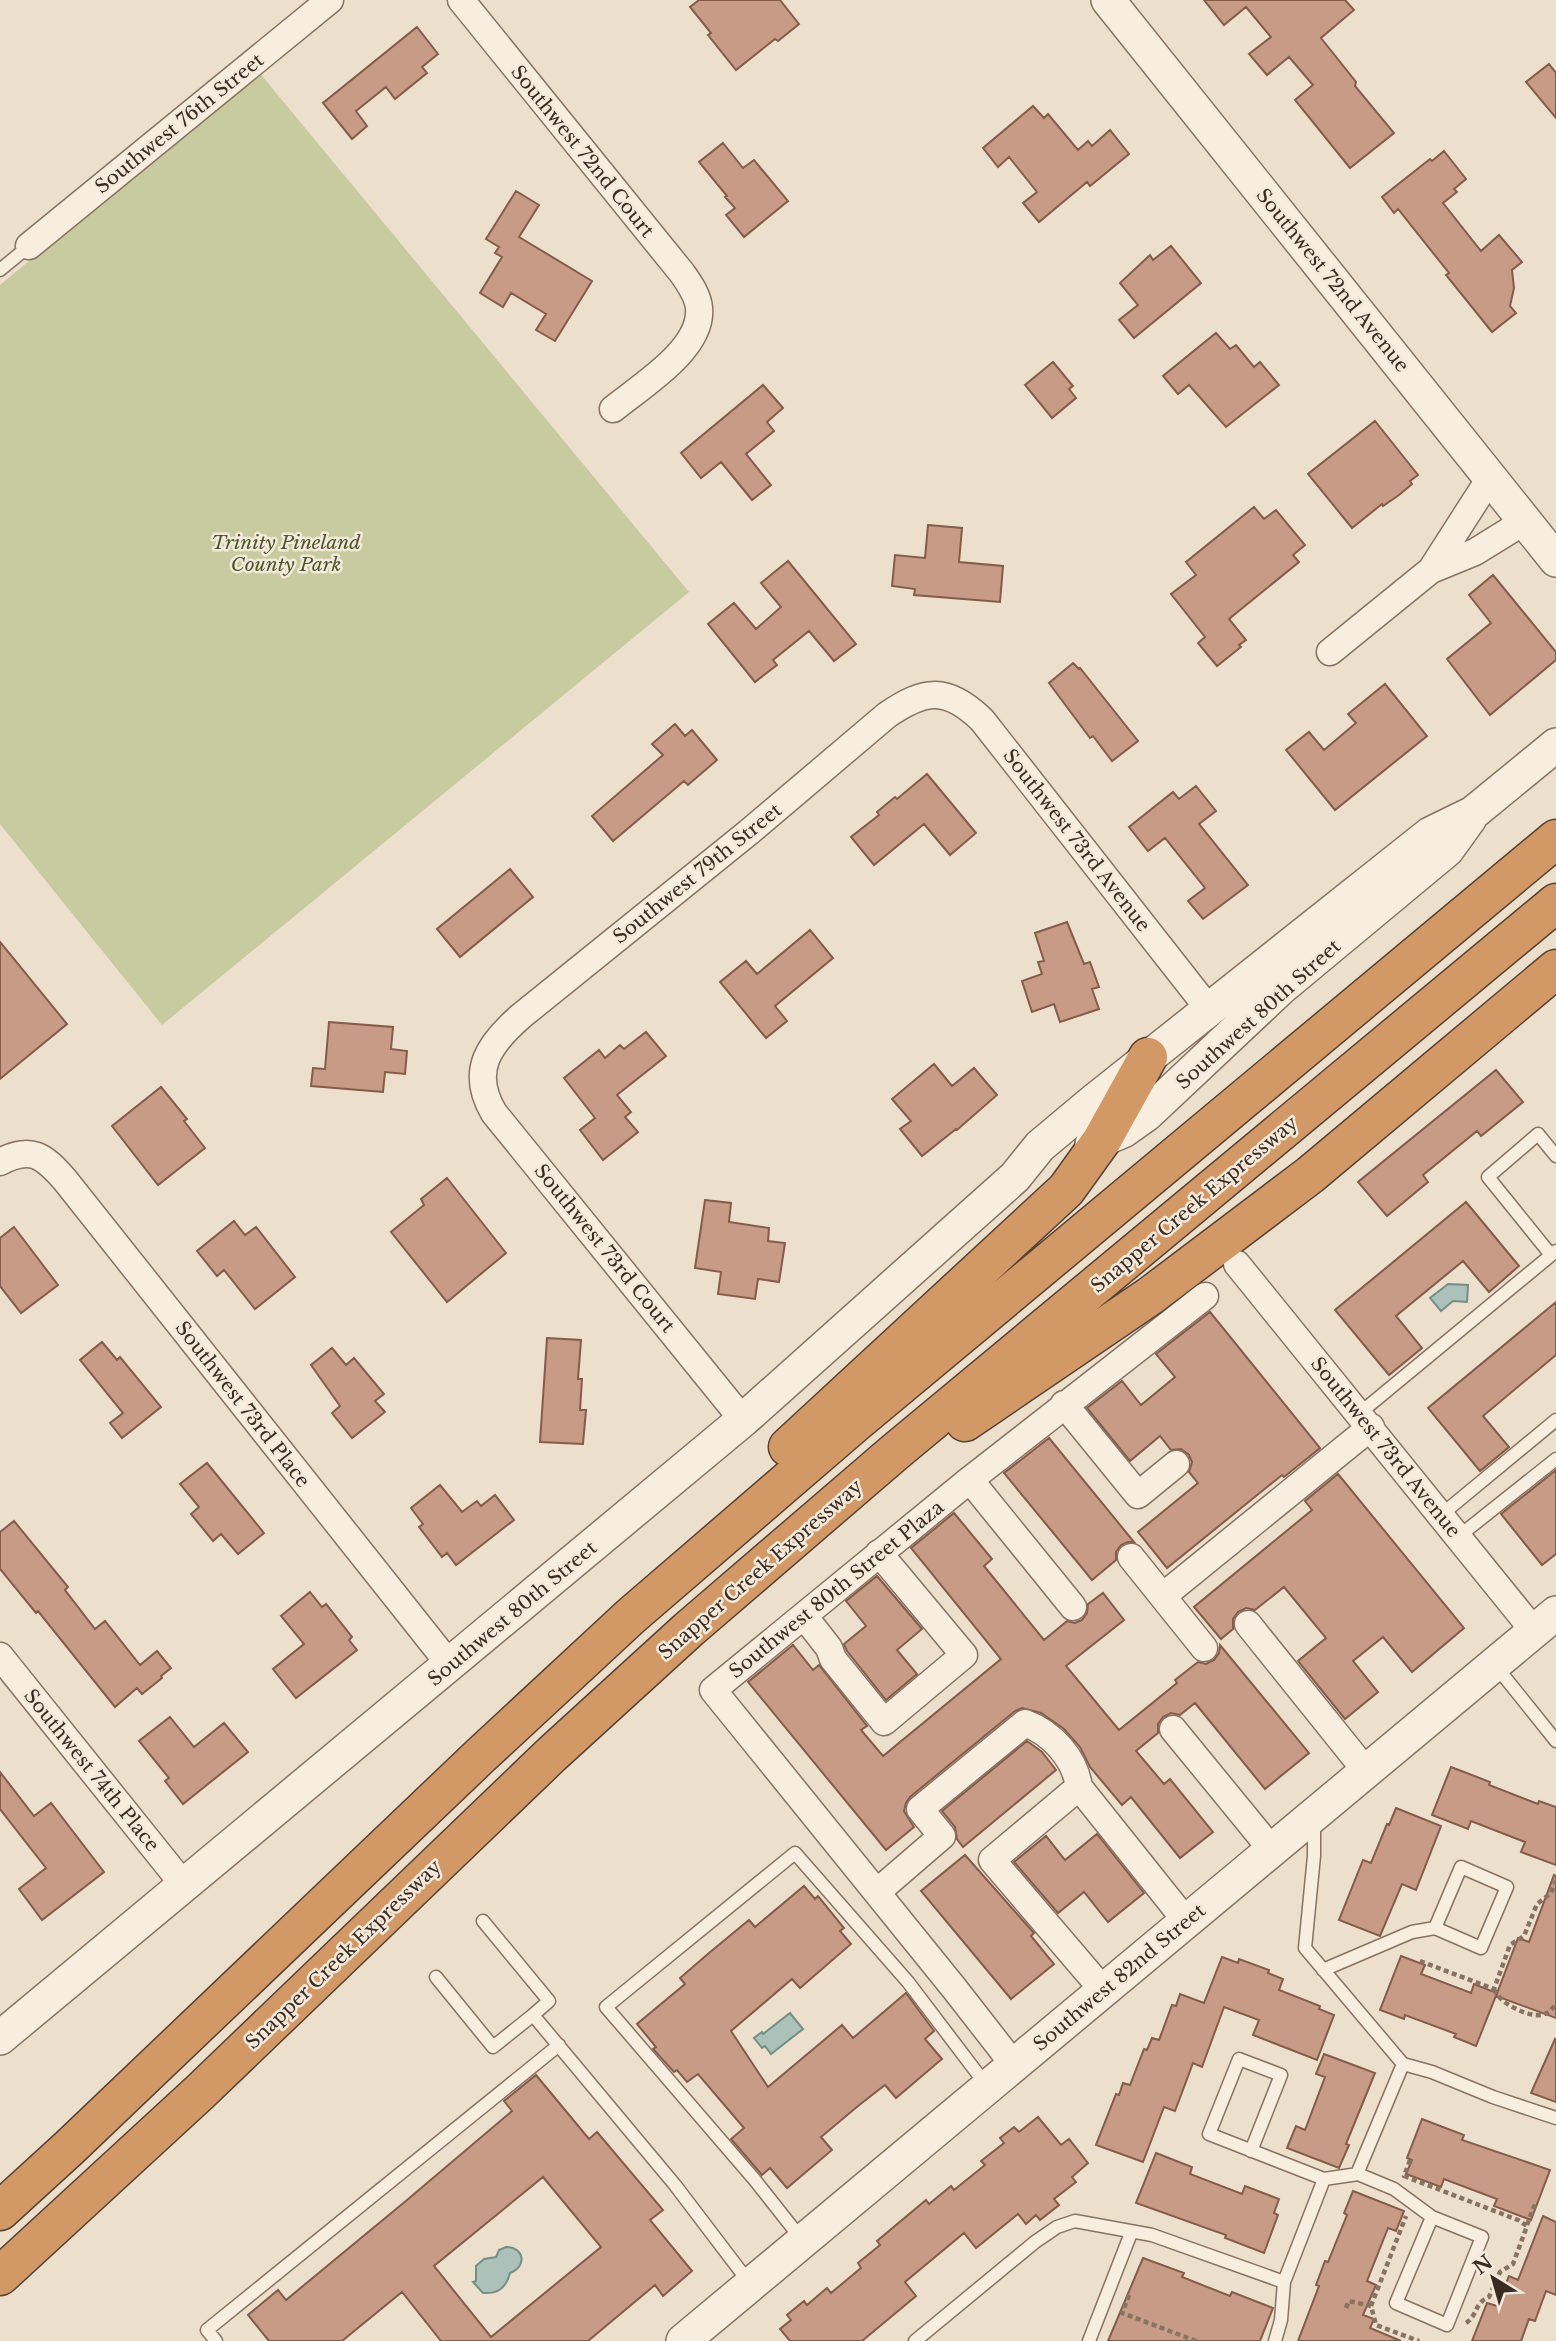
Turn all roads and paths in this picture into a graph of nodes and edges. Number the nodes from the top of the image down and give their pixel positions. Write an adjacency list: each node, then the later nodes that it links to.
1 (330, 0): 4 (street, Southwest 76th Street)
2 (460, 0): 6 (street, Southwest 72nd Court)
3 (1108, 0): 7 (street, Southwest 72nd Avenue)
4 (29, 246): 5 (lane)
5 (0, 270)
6 (613, 409)
7 (1490, 478): 8 (street, Southwest 72nd Avenue); 9 (street)
8 (1525, 521): 10 (street); 11 (street, Southwest 72nd Avenue)
9 (1458, 528): 10 (street); 12 (street)
10 (1475, 552): 12 (street)
11 (1556, 560)
12 (1431, 570): 13 (street)
13 (1330, 652)
14 (931, 694): 20 (street, Southwest 73rd Avenue); 22 (street, Southwest 79th Street)
15 (1556, 745): 16 (street, Southwest 80th Street)
16 (1473, 813): 20 (street, Southwest 80th Street); 23 (street, Southwest 80th Street)
17 (1556, 839): 44 (highway)
18 (1556, 903): 39 (highway, Snapper Creek Expressway)
19 (1556, 969): 39 (highway)
20 (1208, 1008): 21 (street, Southwest 80th Street)
21 (1148, 1057): 23 (highway); 26 (street, Southwest 80th Street)
22 (482, 1071): 31 (street, Southwest 73rd Court)
23 (1102, 1140): 26 (street, Southwest 80th Street); 44 (highway)
24 (1556, 1156): 27 (lane)
25 (0, 1162): 50 (street, Southwest 73rd Place)
26 (1015, 1177): 31 (street, Southwest 80th Street)
27 (1553, 1253): 32 (lane)
28 (1237, 1264): 32 (street, Southwest 73rd Avenue)
29 (1205, 1296): 30 (street, Southwest 80th Street Plaza)
30 (1065, 1404): 35 (street); 36 (street, Southwest 80th Street Plaza)
31 (743, 1420): 50 (street, Southwest 80th Street)
32 (1365, 1420): 37 (street, Southwest 73rd Avenue); 42 (street)
33 (1556, 1420): 37 (lane)
34 (1556, 1459): 38 (lane)
35 (1177, 1464)
36 (970, 1480): 40 (street, Southwest 80th Street Plaza); 43 (street)
37 (1441, 1515): 38 (street, Southwest 73rd Avenue)
38 (1458, 1537): 46 (street, Southwest 73rd Avenue)
39 (781, 1548): 85 (highway, Snapper Creek Expressway)
40 (879, 1553): 45 (street, Southwest 80th Street Plaza); 45 (street)
41 (1131, 1557): 42 (street)
42 (1163, 1596): 48 (street)
43 (1073, 1607)
44 (631, 1616): 79 (highway)
45 (804, 1616): 59 (street, Southwest 80th Street Plaza)
46 (1545, 1622): 51 (street, Southwest 82nd Street)
47 (1248, 1624): 54 (street)
48 (1205, 1648)
49 (0, 1656): 58 (street, Southwest 74th Place)
50 (450, 1665): 58 (street, Southwest 80th Street)
51 (1494, 1665): 53 (lane); 54 (street, Southwest 82nd Street)
52 (1173, 1729): 57 (street)
53 (1556, 1741)
54 (1366, 1772): 56 (street, Southwest 82nd Street)
55 (1079, 1787): 59 (street); 61 (street); 66 (street)
56 (1314, 1814): 57 (street, Southwest 82nd Street); 63 (lane)
57 (1272, 1850): 61 (street, Southwest 82nd Street)
58 (183, 1884): 69 (street, Southwest 80th Street)
59 (877, 1892): 72 (street, Southwest 80th Street Plaza)
60 (483, 1921): 68 (lane)
61 (1186, 1921): 66 (street, Southwest 82nd Street)
62 (1435, 1928): 62 (lane); 63 (lane)
63 (1323, 1970): 71 (lane)
64 (436, 1977): 68 (lane)
65 (1494, 1989): 67 (path)
66 (1103, 1990): 72 (street, Southwest 82nd Street)
67 (1556, 2004)
68 (533, 2015): 70 (lane)
69 (0, 2038)
70 (559, 2045): 87 (lane); 92 (lane)
71 (1403, 2064): 74 (lane); 76 (lane)
72 (1014, 2065): 73 (street, Southwest 82nd Street)
73 (987, 2086): 84 (street, Southwest 82nd Street); 84 (lane)
74 (1556, 2118)
75 (1251, 2151): 75 (lane); 77 (lane)
76 (1357, 2174): 77 (lane); 81 (lane)
77 (1324, 2179): 86 (lane)
78 (1535, 2204): 82 (path)
79 (0, 2211)
80 (1408, 2211): 89 (path)
81 (1432, 2217): 81 (lane)
82 (1527, 2226)
83 (1131, 2233): 86 (lane); 94 (lane); 95 (lane)
84 (803, 2241): 87 (street, Southwest 82nd Street)
85 (0, 2276)
86 (1284, 2282): 98 (lane)
87 (751, 2286): 93 (street, Southwest 82nd Street)
88 (1129, 2295): 91 (path)
89 (1371, 2306): 90 (path); 99 (path)
90 (1346, 2308)
91 (1175, 2333): 96 (path); 97 (path)
92 (216, 2341)
93 (683, 2341)
94 (915, 2341)
95 (1089, 2341)
96 (1172, 2341)
97 (1196, 2341)
98 (1275, 2341)
99 (1419, 2341)

